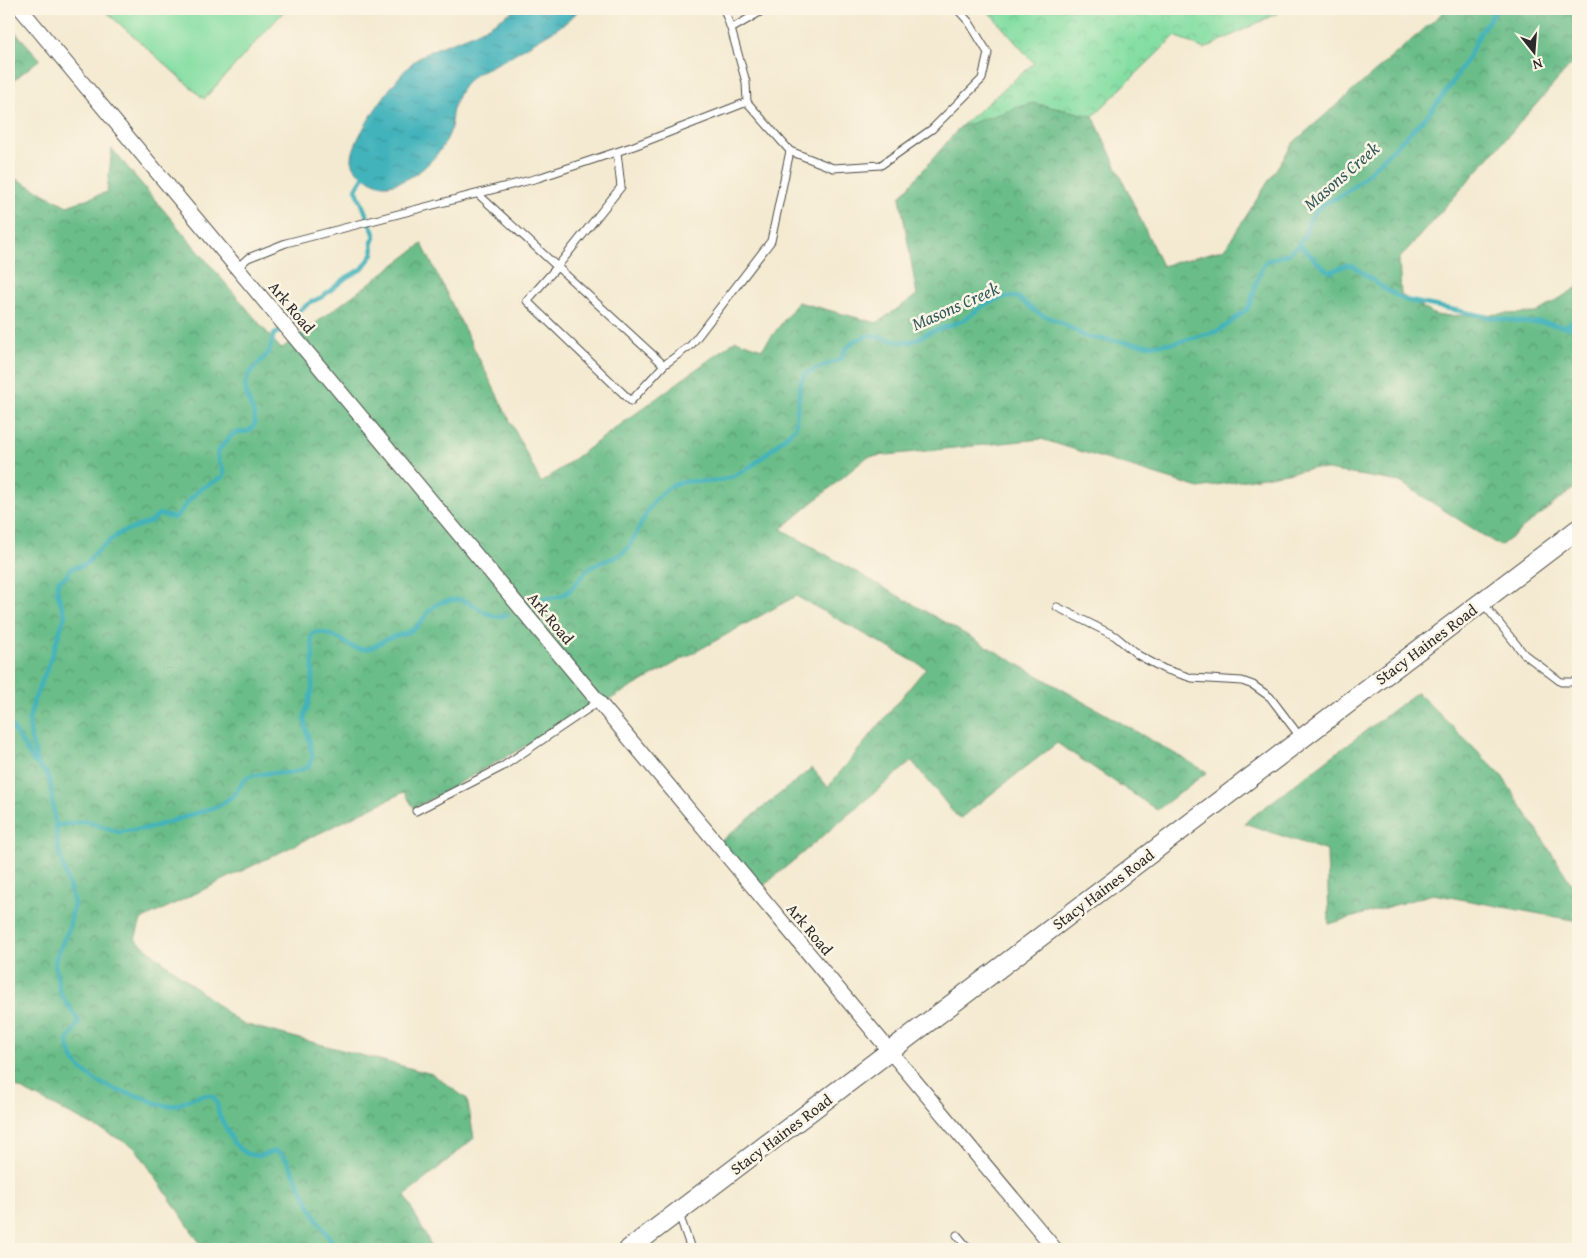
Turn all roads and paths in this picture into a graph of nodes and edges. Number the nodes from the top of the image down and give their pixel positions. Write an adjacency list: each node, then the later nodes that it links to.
1 (21, 9): 11 (street, Ark Road)
2 (724, 9): 5 (lane)
3 (764, 9): 5 (lane)
4 (958, 9): 8 (lane)
5 (731, 29): 6 (lane)
6 (747, 102): 7 (lane); 8 (lane)
7 (617, 152): 9 (lane); 10 (lane)
8 (790, 152): 12 (lane)
9 (478, 194): 10 (lane); 11 (lane)
10 (557, 267): 12 (lane); 12 (lane)
11 (237, 268): 17 (street, Ark Road)
12 (664, 365)
13 (1578, 529): 14 (street, Stacy Haines Road)
14 (1482, 601): 16 (lane); 18 (street, Stacy Haines Road)
15 (1058, 607): 18 (lane)
16 (1578, 682)
17 (598, 702): 19 (lane); 20 (street, Ark Road)
18 (1301, 738): 20 (street, Stacy Haines Road)
19 (416, 811)
20 (890, 1052): 21 (street, Stacy Haines Road); 26 (street, Ark Road)
21 (678, 1212): 23 (street, Stacy Haines Road); 24 (lane)
22 (957, 1235): 25 (lane)
23 (629, 1249)
24 (691, 1249)
25 (969, 1249)
26 (1055, 1249)

